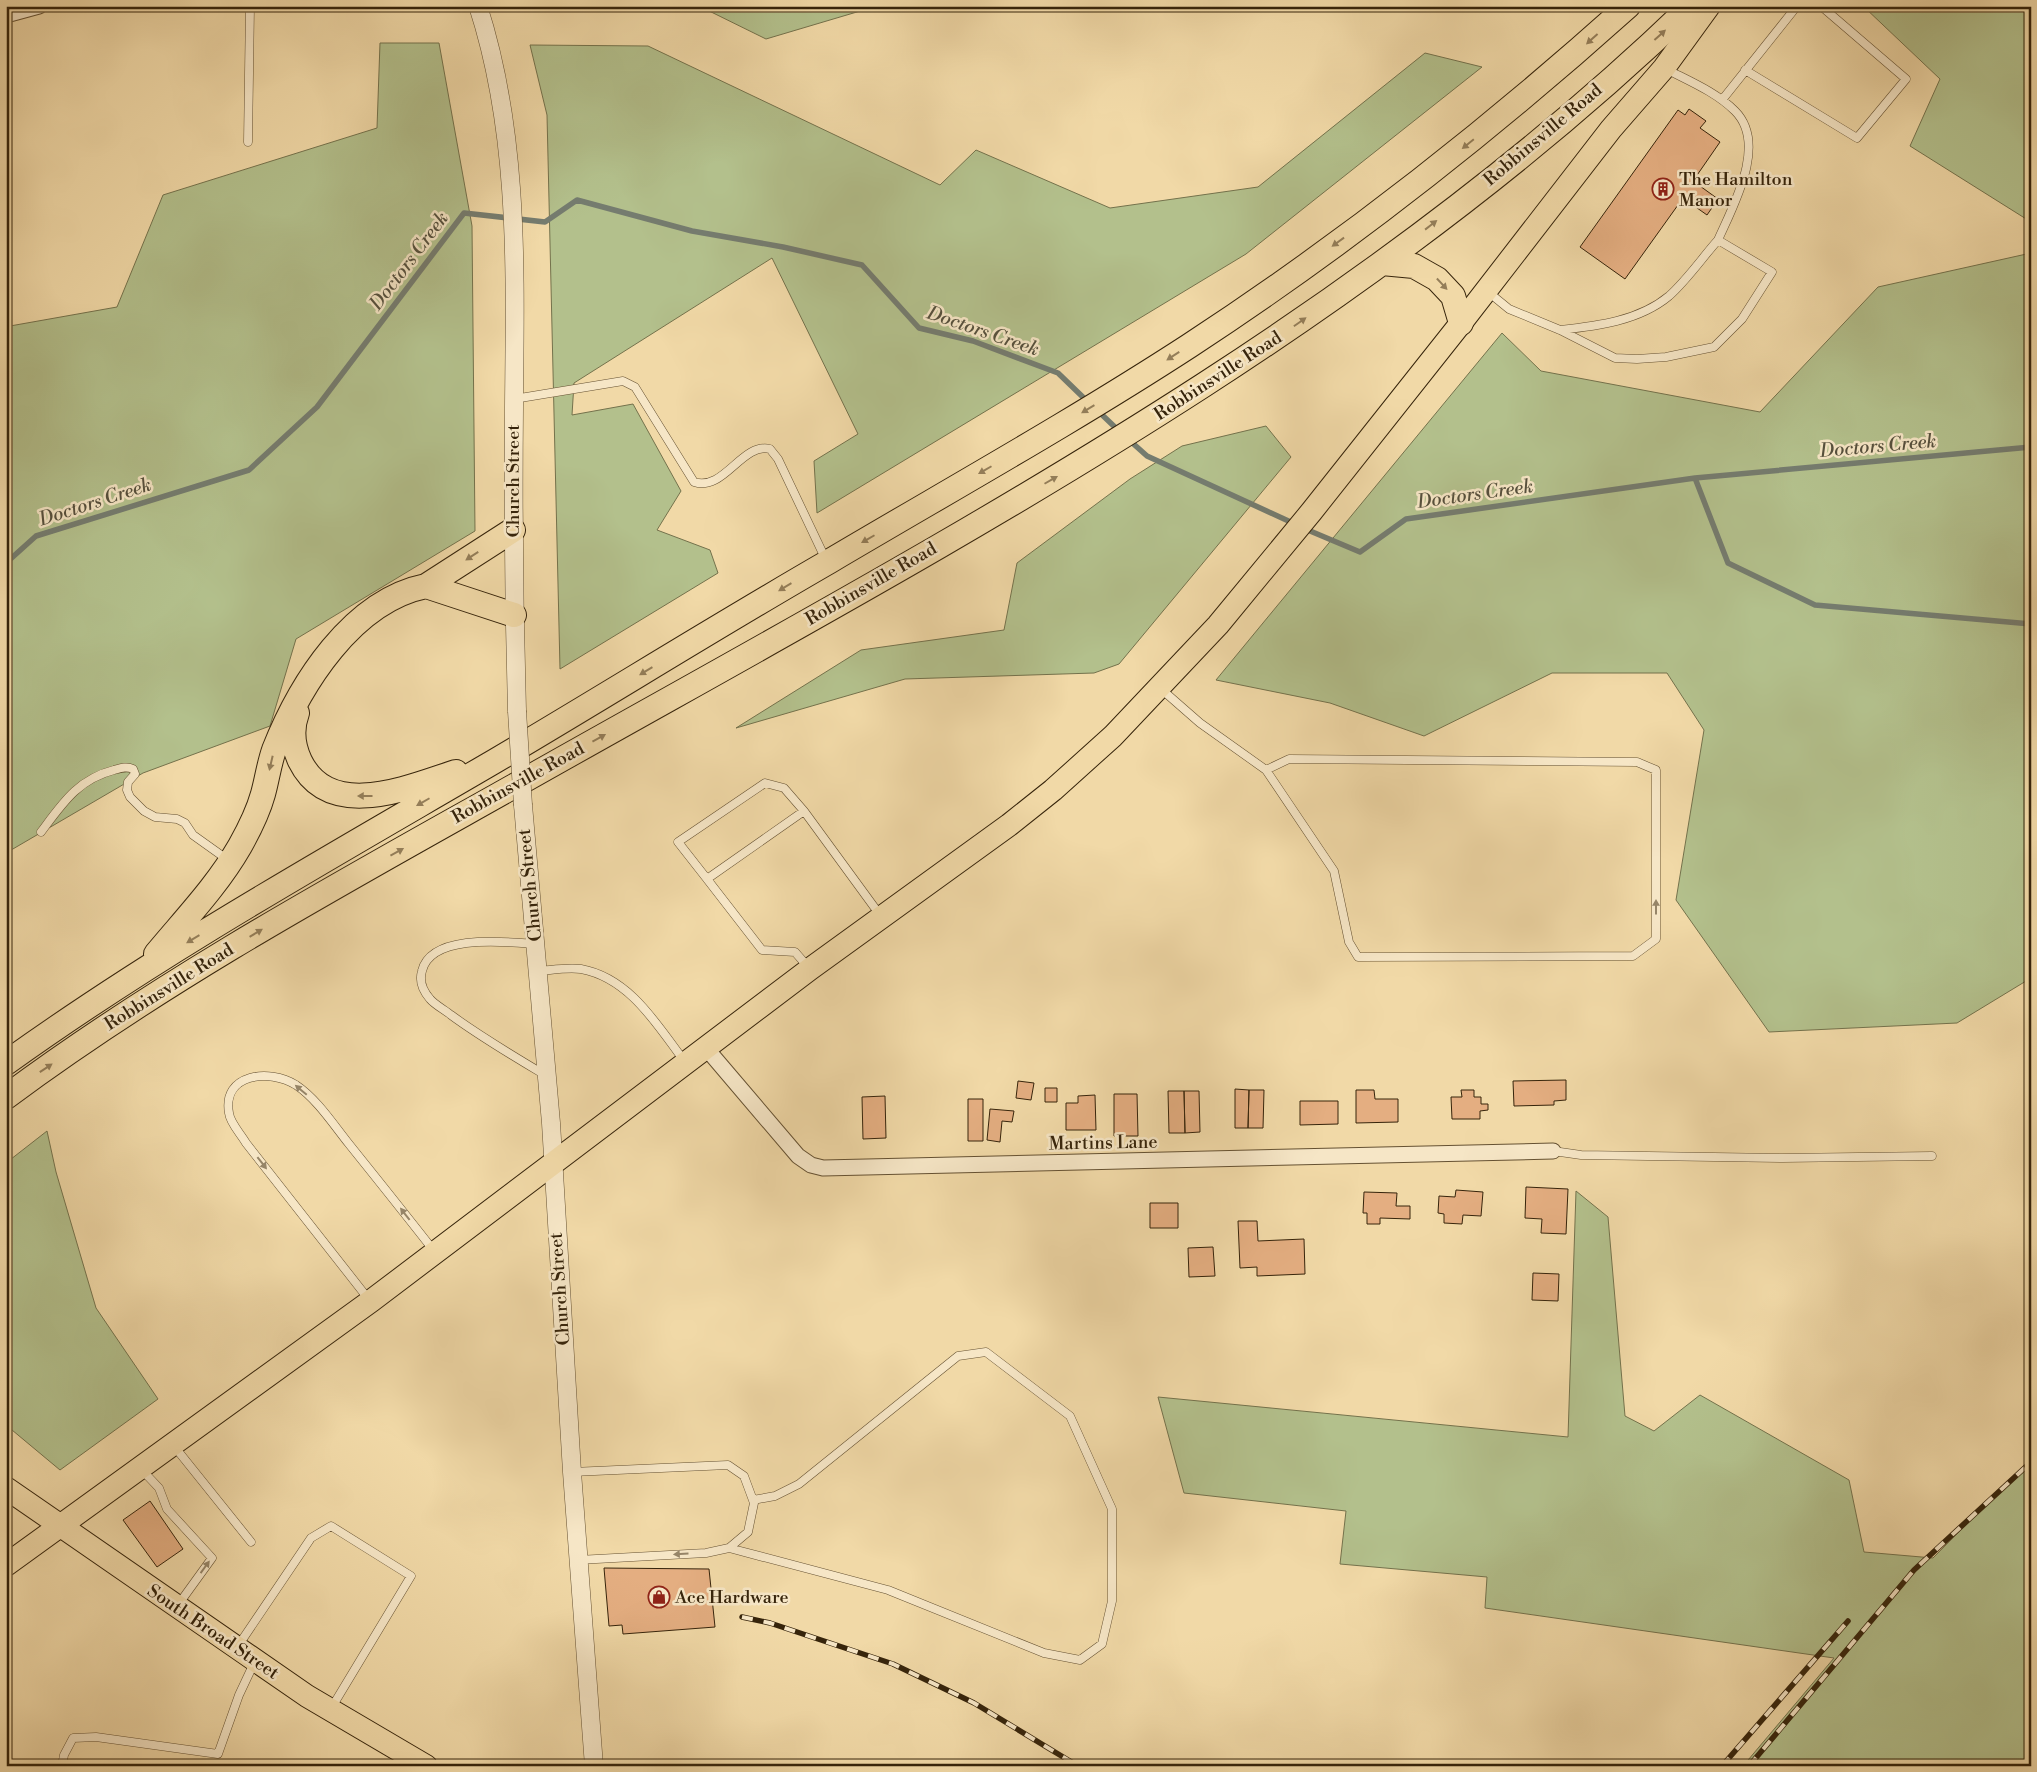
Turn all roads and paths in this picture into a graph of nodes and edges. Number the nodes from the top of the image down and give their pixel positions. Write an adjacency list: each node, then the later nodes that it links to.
1 (40, 6): 9 (street)
2 (250, 6): 13 (lane)
3 (478, 6): 19 (street, Church Street)
4 (1628, 6): 21 (highway, Robbinsville Road, one-way to 21)
5 (1691, 6): 15 (highway, Robbinsville Road, one-way to 5)
6 (1709, 6): 10 (main road)
7 (1797, 6): 11 (lane)
8 (1821, 6): 11 (lane)
9 (6, 15)
10 (1664, 68): 12 (lane); 16 (main road)
11 (1745, 70): 12 (lane)
12 (1722, 100): 14 (lane)
13 (248, 142)
14 (1718, 240): 18 (lane); 18 (lane)
15 (1382, 263): 17 (highway, one-way to 17); 41 (highway, Robbinsville Road, one-way to 15)
16 (1486, 291): 17 (main road); 18 (lane)
17 (1461, 323): 25 (main road)
18 (1560, 330)
19 (514, 399): 20 (street, Church Street); 21 (lane)
20 (513, 530): 22 (highway, one-way to 22); 23 (street, Church Street)
21 (827, 562): 26 (highway, Robbinsville Road, one-way to 26)
22 (426, 586): 23 (highway); 24 (highway)
23 (514, 616): 33 (street, Church Street, bridge)
24 (306, 688): 26 (highway, one-way to 24); 30 (highway, one-way to 30)
25 (1160, 688): 27 (lane); 32 (main road)
26 (496, 760): 34 (highway, Robbinsville Road, one-way to 34)
27 (1266, 770): 27 (lane, one-way to 27)
28 (804, 811): 31 (lane); 31 (lane); 32 (lane)
29 (41, 832): 30 (lane)
30 (230, 862): 34 (highway)
31 (707, 879): 35 (lane)
32 (882, 917): 35 (main road)
33 (536, 944): 36 (street, Church Street); 40 (lane)
34 (143, 969): 38 (highway, Robbinsville Road)
35 (810, 969): 37 (main road)
36 (539, 971): 39 (lane); 40 (street, Church Street)
37 (706, 1048): 39 (main road); 42 (street, Martins Lane)
38 (6, 1063)
39 (687, 1063): 44 (main road)
40 (546, 1076): 44 (street, Church Street)
41 (6, 1097)
42 (1553, 1151): 43 (lane)
43 (1932, 1156)
44 (552, 1165): 45 (main road); 49 (street, Church Street)
45 (435, 1252): 46 (main road); 46 (lane, one-way to 46)
46 (371, 1301): 47 (main road)
47 (173, 1445): 48 (main road); 53 (lane)
48 (140, 1468): 52 (main road); 57 (lane, one-way to 48)
49 (572, 1472): 51 (lane); 55 (street, Church Street)
50 (6, 1488): 52 (main road, South Broad Street)
51 (754, 1500): 54 (lane); 54 (lane)
52 (59, 1527): 56 (main road); 57 (main road, South Broad Street)
53 (251, 1542)
54 (729, 1548): 55 (lane, one-way to 55)
55 (578, 1560): 62 (street, Church Street)
56 (6, 1565)
57 (177, 1606): 58 (main road, South Broad Street)
58 (237, 1647): 59 (main road, South Broad Street); 60 (lane)
59 (256, 1661): 60 (main road, South Broad Street); 63 (lane)
60 (330, 1711): 61 (main road, South Broad Street)
61 (417, 1763)
62 (594, 1765): 64 (lane)
63 (62, 1766)
64 (631, 1766)

